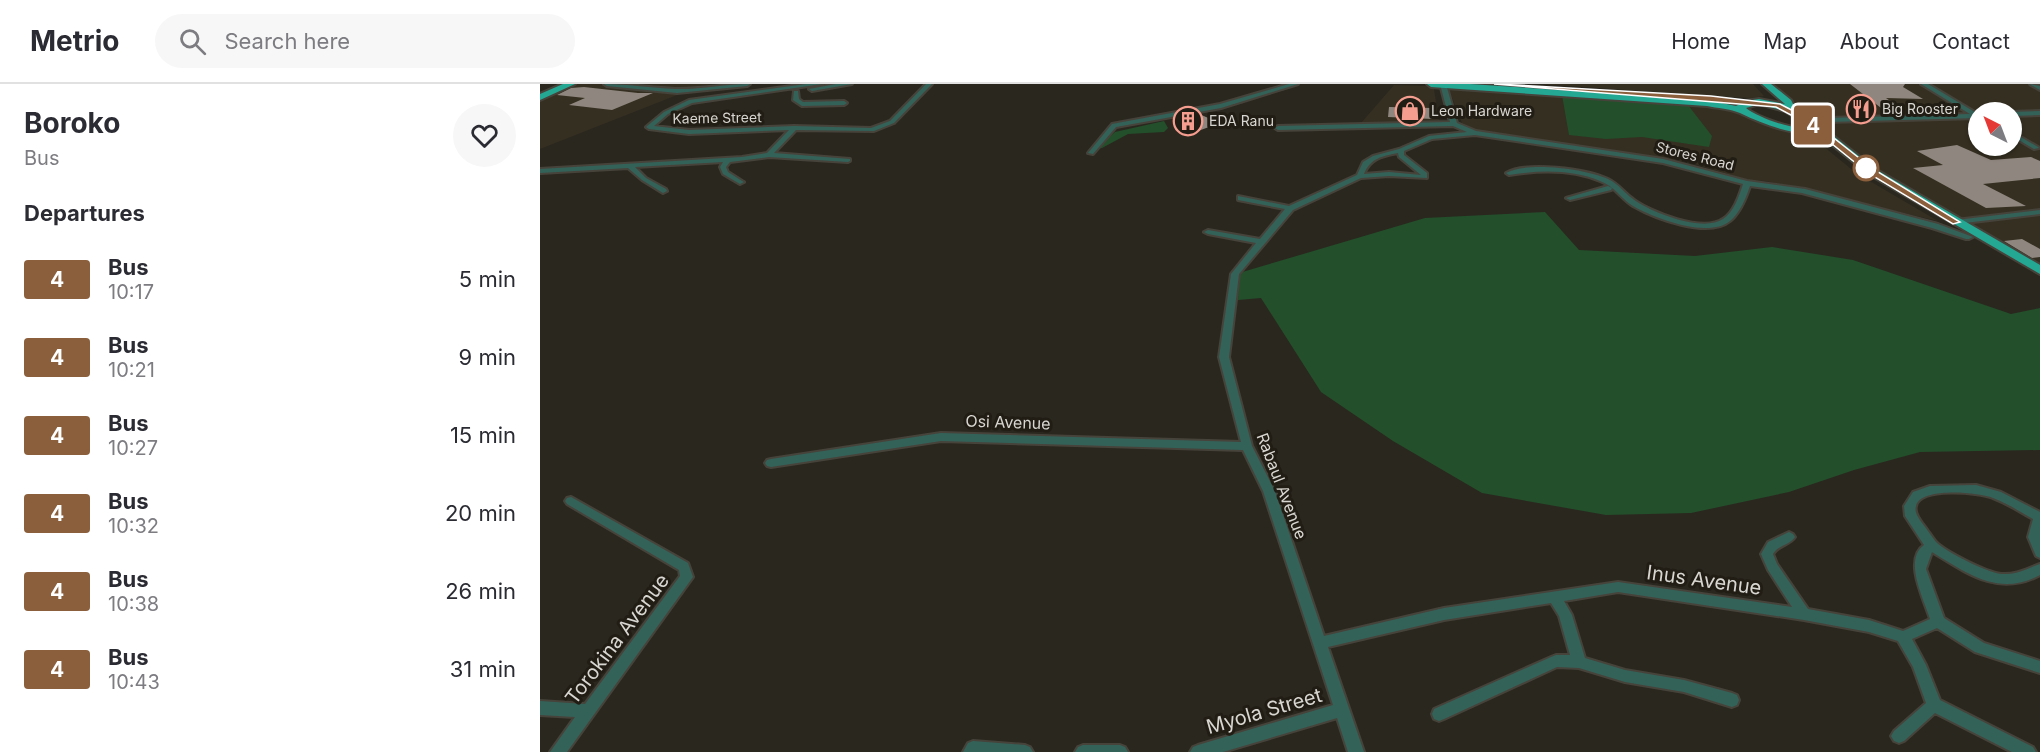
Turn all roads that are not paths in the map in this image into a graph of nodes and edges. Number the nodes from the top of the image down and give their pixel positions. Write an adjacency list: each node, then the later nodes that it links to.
1 (557, 84): 17 (highway)
2 (571, 84): 19 (highway)
3 (606, 84): 4 (street)
4 (747, 84)
5 (819, 84): 30 (street, Kaeme Street)
6 (849, 84): 18 (street)
7 (929, 84): 33 (street, Kaeme Street)
8 (1294, 84): 40 (street)
9 (1431, 84): 10 (highway)
10 (1443, 84): 23 (highway); 31 (street)
11 (1497, 84): 21 (highway)
12 (1759, 84): 22 (highway)
13 (1767, 84): 27 (highway)
14 (1924, 84): 24 (street)
15 (2033, 84): 16 (street)
16 (2040, 88)
17 (540, 91)
18 (796, 92): 20 (street); 30 (street)
19 (540, 97)
20 (844, 103)
21 (1753, 103): 22 (highway); 23 (highway)
22 (1766, 103): 27 (highway)
23 (1741, 110): 35 (highway)
24 (1968, 111)
25 (2040, 113): 26 (street)
26 (2022, 114)
27 (1798, 115): 29 (street); 32 (highway)
28 (1968, 116): 29 (street)
29 (1827, 120): 32 (street)
30 (654, 122): 33 (street, Kaeme Street)
31 (1454, 124): 34 (street); 36 (street, Stores Road)
32 (1813, 125): 35 (highway); 56 (highway)
33 (794, 128): 41 (street)
34 (1278, 128)
35 (1788, 128): 58 (highway)
36 (1475, 134): 38 (street); 48 (street, Stores Road)
37 (2022, 142): 39 (street)
38 (1401, 150): 46 (street); 46 (street)
39 (2037, 151)
40 (1091, 153)
41 (769, 155): 42 (street); 43 (street)
42 (729, 159): 44 (street); 47 (street)
43 (848, 160)
44 (630, 166): 45 (street); 50 (street)
45 (540, 171)
46 (1360, 176): 53 (street)
47 (740, 182)
48 (1747, 183): 55 (street); 58 (street, Stores Road)
49 (1608, 188): 52 (street); 55 (street); 55 (street)
50 (663, 191)
51 (1240, 198): 53 (street)
52 (1570, 198)
53 (1290, 208): 59 (street, Rabaul Avenue)
54 (2040, 212): 56 (street)
55 (1680, 222)
56 (1956, 222): 60 (highway)
57 (1208, 232): 59 (street)
58 (1969, 237): 61 (highway)
59 (1261, 242): 62 (street, Rabaul Avenue)
60 (2040, 270)
61 (2040, 277)
62 (1247, 446): 63 (street, Osi Avenue); 74 (street, Rabaul Avenue)
63 (771, 462)
64 (571, 501): 81 (street, Torokina Avenue)
65 (2040, 517): 67 (street); 68 (street)
66 (1789, 537): 71 (street)
67 (1932, 546): 69 (street); 72 (street)
68 (2040, 553)
69 (2040, 569)
70 (1555, 597): 71 (street, Inus Avenue); 74 (street, Inus Avenue); 75 (street)
71 (1804, 614): 73 (street, Inus Avenue)
72 (1938, 622): 73 (street); 76 (street)
73 (1903, 637): 78 (street)
74 (1321, 643): 80 (street, Rabaul Avenue)
75 (1579, 663): 77 (street); 82 (street)
76 (2040, 667)
77 (1732, 700)
78 (1935, 705): 83 (street); 91 (street)
79 (540, 708): 81 (street)
80 (1341, 710): 89 (street, Myola Street); 90 (street, Rabaul Avenue)
81 (588, 711): 85 (street, Torokina Avenue)
82 (1439, 714)
83 (1899, 736)
84 (972, 750): 86 (street)
85 (558, 752)
86 (1025, 752)
87 (1083, 752): 88 (street)
88 (1120, 752)
89 (1198, 752)
90 (1356, 752)
91 (2028, 752)

